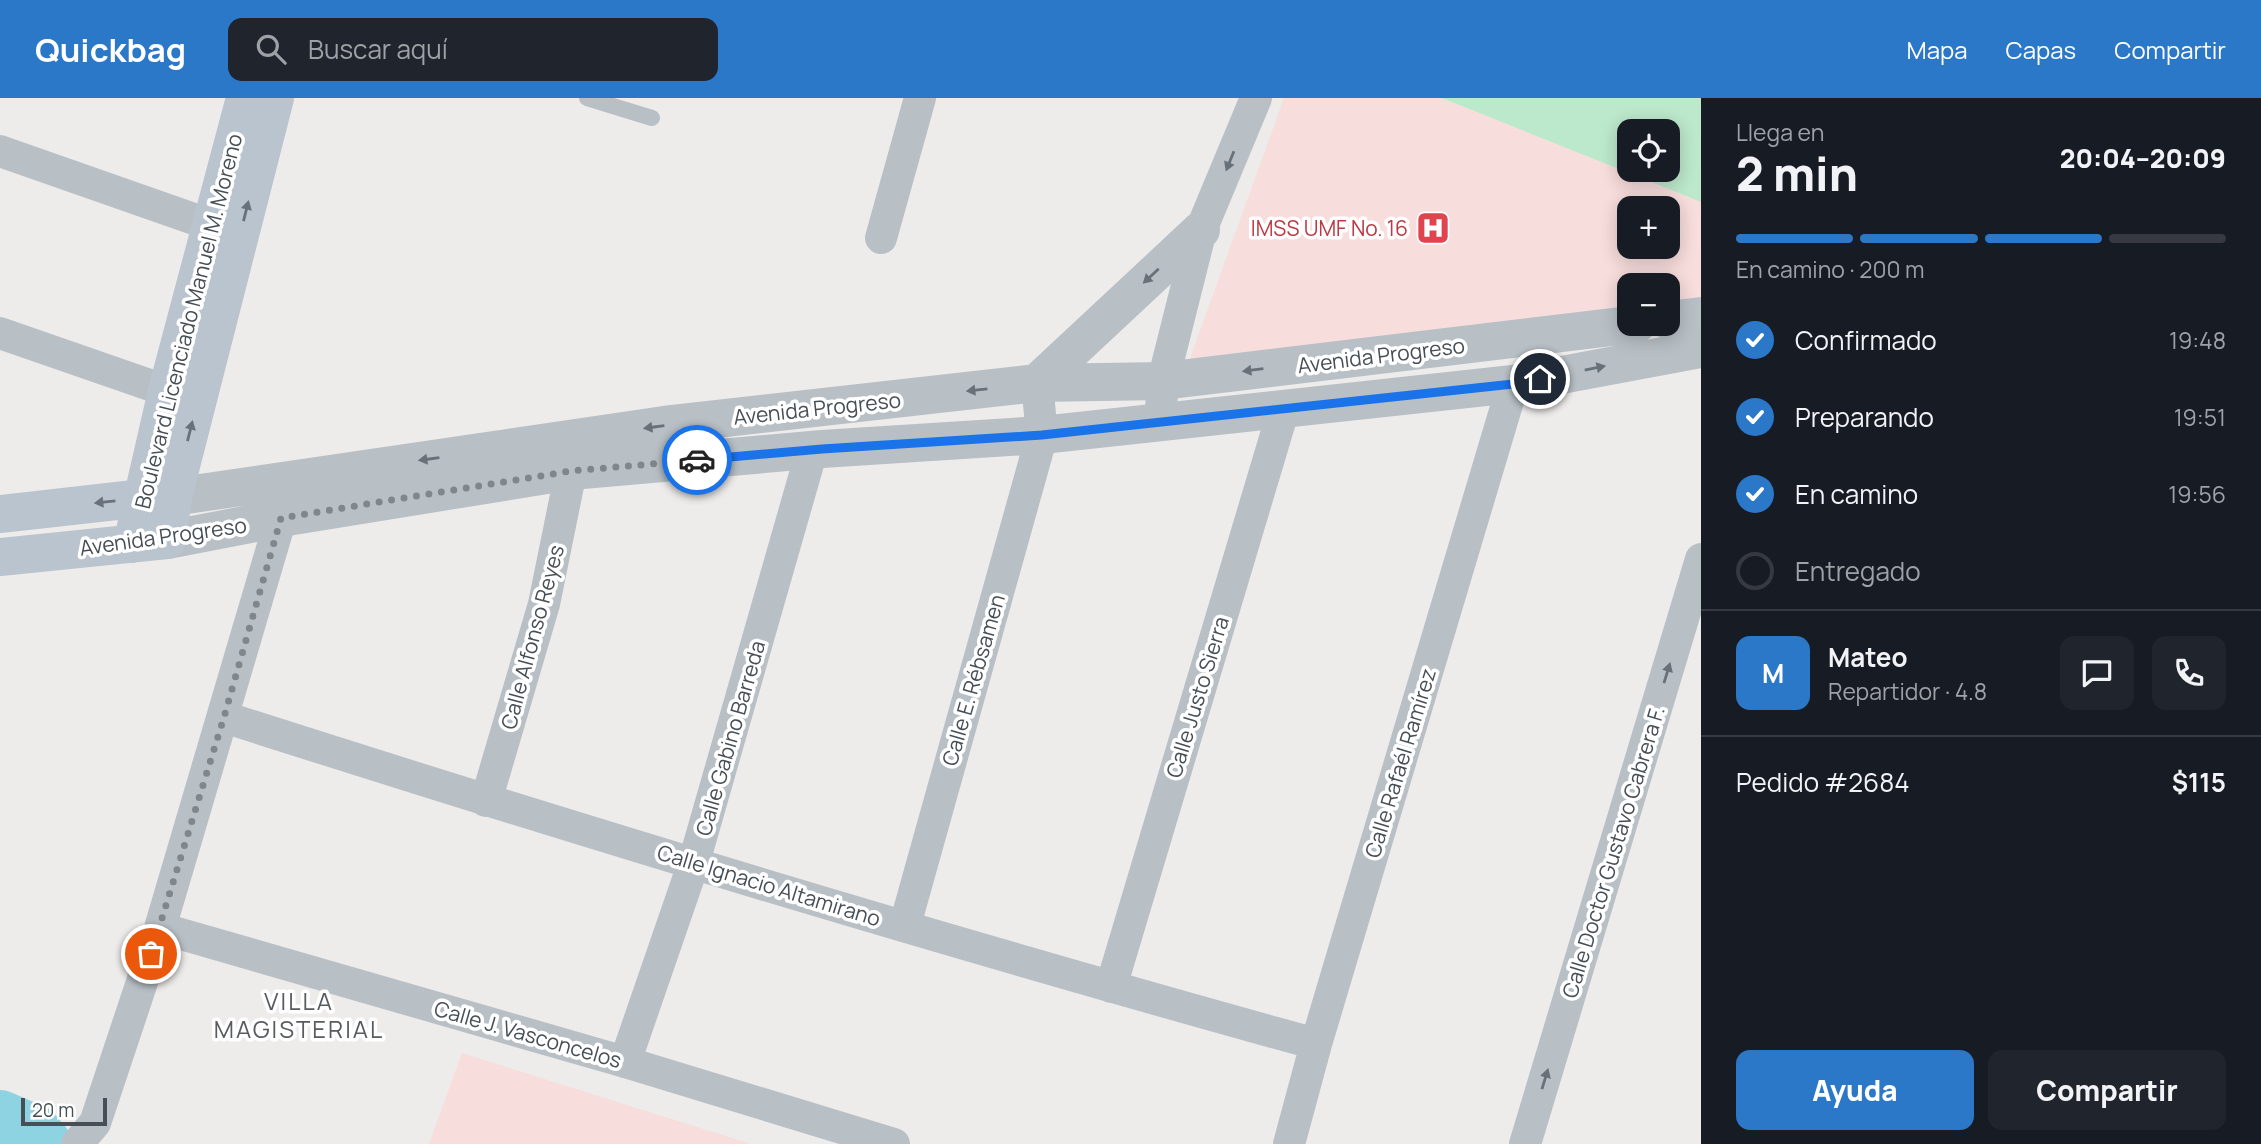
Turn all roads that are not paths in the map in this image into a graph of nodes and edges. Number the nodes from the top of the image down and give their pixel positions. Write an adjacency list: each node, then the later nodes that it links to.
1 (245, 98): 8 (main road, Boulevard Licenciado Manuel M. Moreno)
2 (275, 98): 25 (main road, Boulevard Licenciado Manuel M. Moreno, one-way to 2)
3 (587, 98): 6 (lane)
4 (920, 98): 10 (street)
5 (1256, 98): 9 (street, one-way to 9)
6 (652, 118)
7 (0, 151): 8 (street)
8 (211, 225): 19 (main road, Boulevard Licenciado Manuel M. Moreno)
9 (1201, 230): 16 (street); 17 (street, one-way to 17)
10 (881, 237)
11 (1701, 316): 12 (street)
12 (1680, 319)
13 (1617, 326): 16 (street, Avenida Progreso, one-way to 16)
14 (0, 333): 19 (street)
15 (1701, 349): 18 (street, Avenida Progreso, one-way to 15)
16 (1163, 381): 17 (street, Avenida Progreso); 21 (street)
17 (1037, 383): 22 (street); 25 (street, Avenida Progreso, one-way to 25)
18 (1513, 384): 20 (street, Avenida Progreso); 37 (street, Calle Rafaél Ramírez)
19 (167, 391): 25 (main road, Boulevard Licenciado Manuel M. Moreno)
20 (1284, 408): 21 (street, Avenida Progreso); 36 (street, Calle Justo Sierra)
21 (1160, 422): 22 (street, Avenida Progreso)
22 (1042, 435): 23 (street, Avenida Progreso); 34 (street, Calle E. Rébsamen)
23 (812, 450): 24 (street, Avenida Progreso); 33 (street, Calle Gabino Barreda)
24 (571, 471): 27 (street, Avenida Progreso); 32 (street, Calle Alfonso Reyes)
25 (158, 498): 26 (main road, Avenida Progreso, one-way to 26); 28 (main road, Boulevard Licenciado Manuel M. Moreno)
26 (0, 513)
27 (281, 518): 28 (street, Avenida Progreso); 31 (street)
28 (149, 542): 29 (main road, Avenida Progreso)
29 (0, 557)
30 (1701, 559): 42 (street, Calle Doctor Gustavo Cabrera F., one-way to 30)
31 (224, 717): 32 (street, Calle Ignacio Altamirano); 35 (street)
32 (486, 801): 33 (street, Calle Ignacio Altamirano)
33 (694, 862): 34 (street, Calle Ignacio Altamirano); 38 (street, Calle Gabino Barreda)
34 (905, 925): 36 (street, Calle Ignacio Altamirano)
35 (160, 928): 38 (street, Calle J. Vasconcelos); 39 (street)
36 (1111, 987): 37 (street, Calle Ignacio Altamirano)
37 (1316, 1044): 41 (street, Calle Rafaél Ramírez)
38 (625, 1062): 40 (street, Calle J. Vasconcelos)
39 (82, 1139)
40 (894, 1144)
41 (1289, 1144)
42 (1525, 1144)

